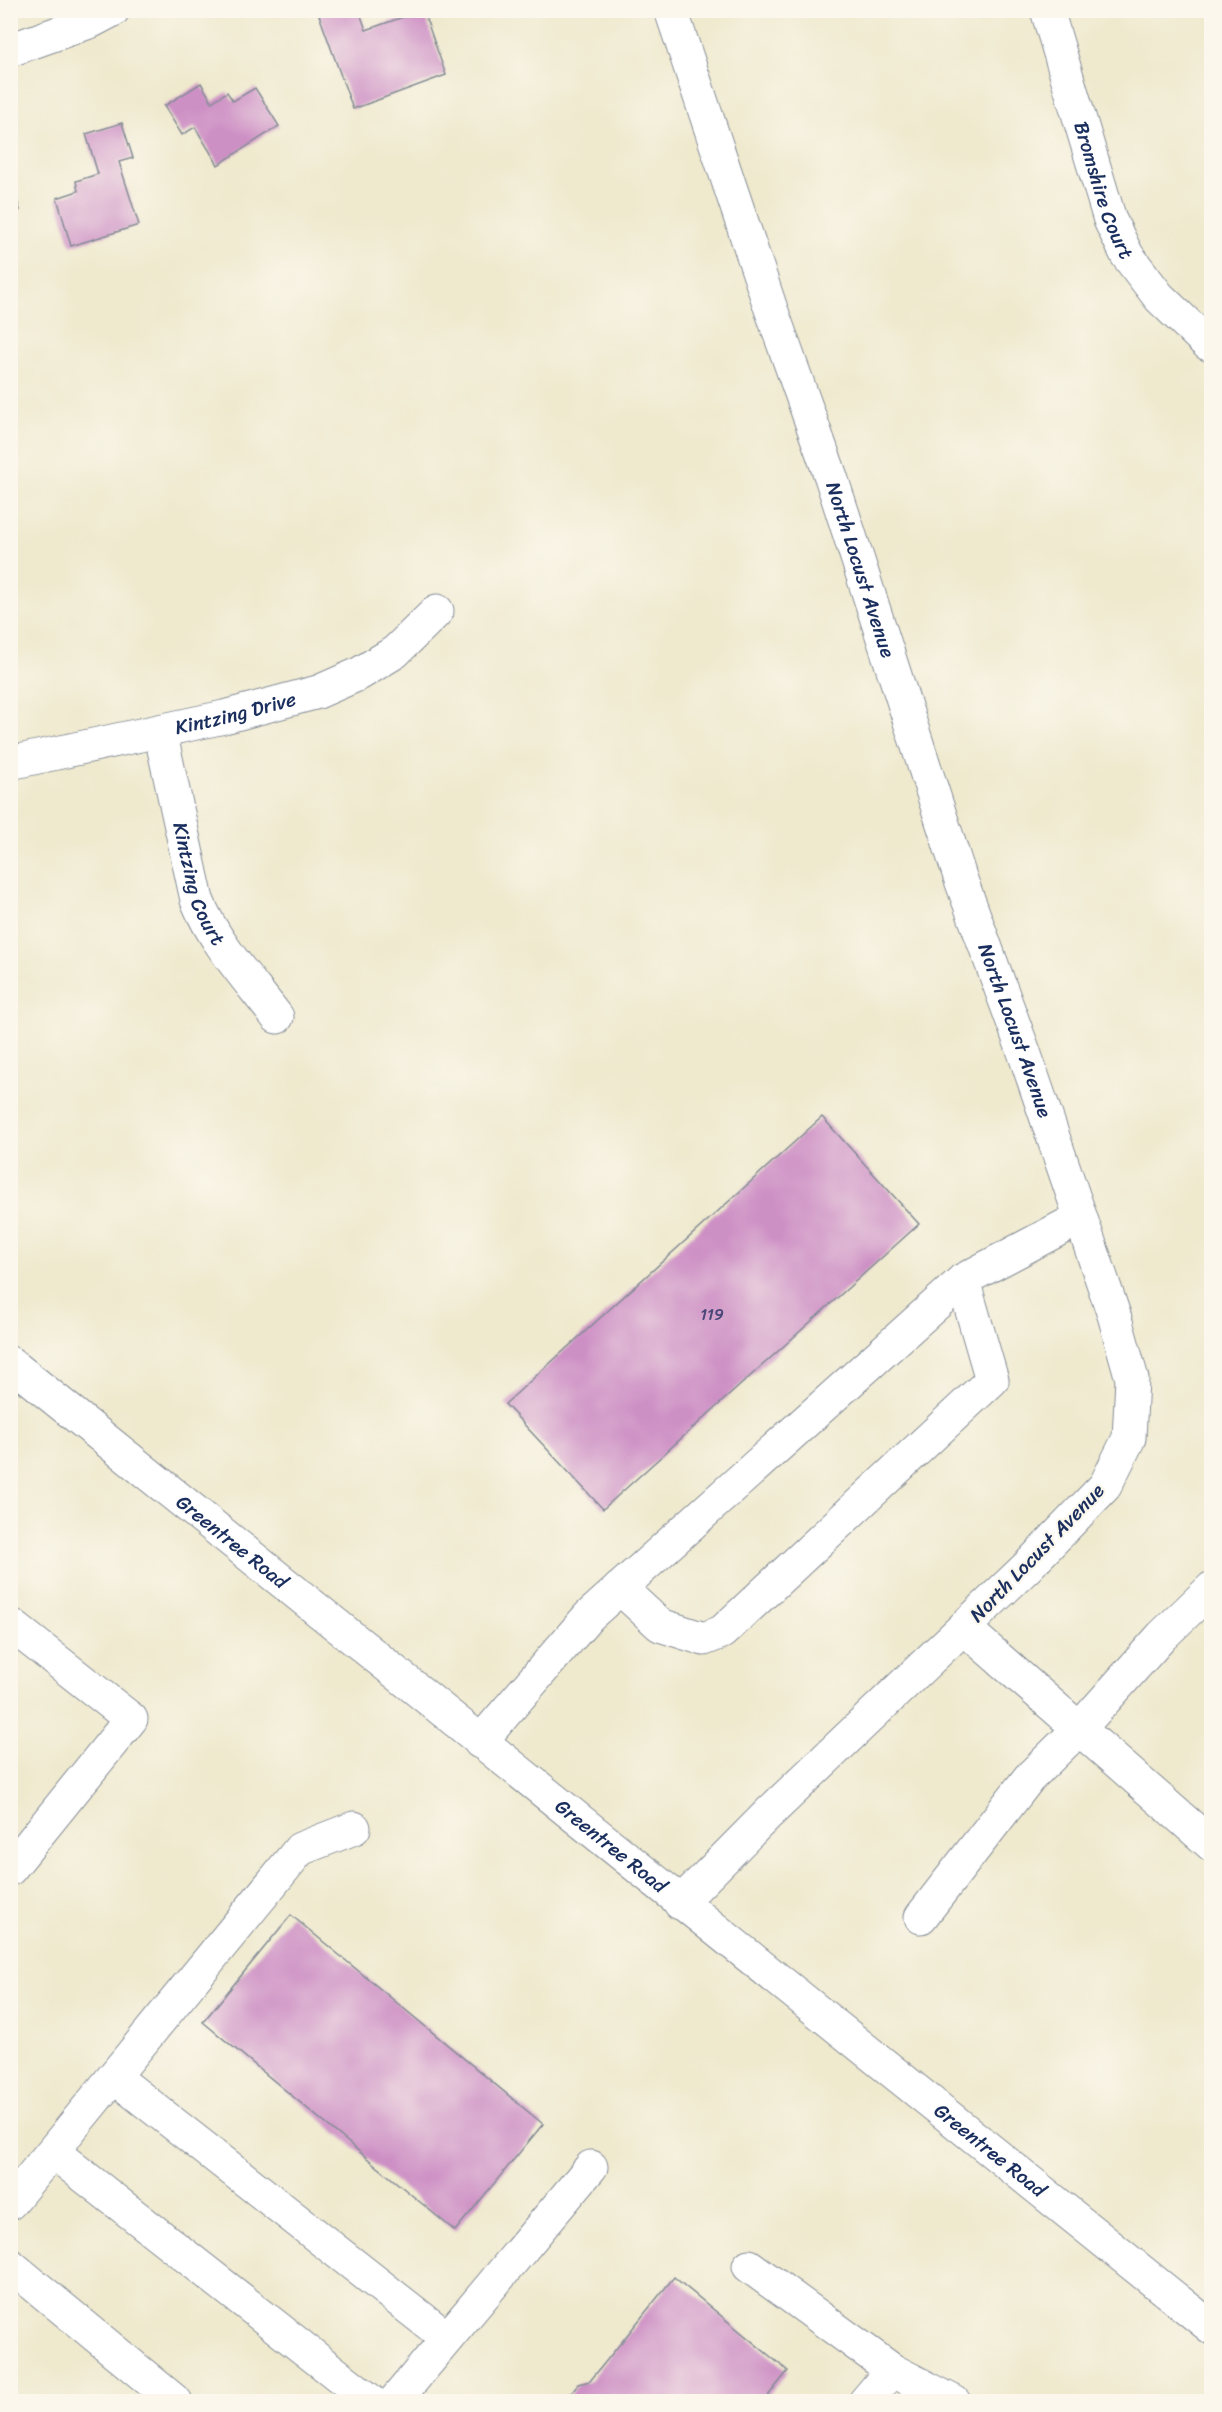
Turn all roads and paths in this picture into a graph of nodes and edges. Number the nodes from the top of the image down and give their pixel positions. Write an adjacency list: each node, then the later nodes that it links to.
1 (113, 10): 4 (street)
2 (671, 10): 10 (street, North Locust Avenue)
3 (1047, 10): 5 (street, Bromshire Court)
4 (10, 50)
5 (1208, 344)
6 (438, 611): 7 (street, Kintzing Drive)
7 (160, 731): 8 (street, Kintzing Drive); 9 (street, Kintzing Court)
8 (10, 763)
9 (277, 1017)
10 (1080, 1218): 11 (street); 16 (street, North Locust Avenue)
11 (963, 1280): 13 (street); 13 (street)
12 (10, 1364): 18 (street, Greentree Road)
13 (620, 1588): 18 (street)
14 (1212, 1588): 17 (street)
15 (10, 1624): 21 (street)
16 (964, 1628): 17 (street); 22 (street, North Locust Avenue)
17 (1079, 1729): 20 (street); 23 (street)
18 (480, 1742): 22 (street, Greentree Road)
19 (354, 1828): 24 (street)
20 (1212, 1845)
21 (10, 1869)
22 (680, 1903): 30 (street, Greentree Road)
23 (921, 1917)
24 (114, 2077): 25 (street); 31 (street)
25 (53, 2152): 27 (street); 34 (street)
26 (591, 2167): 31 (street)
27 (10, 2203)
28 (10, 2265): 33 (street)
29 (749, 2266): 32 (street)
30 (1212, 2328)
31 (447, 2338): 35 (street)
32 (892, 2370): 36 (street); 37 (street)
33 (176, 2402)
34 (372, 2402)
35 (394, 2402)
36 (865, 2402)
37 (954, 2402)

